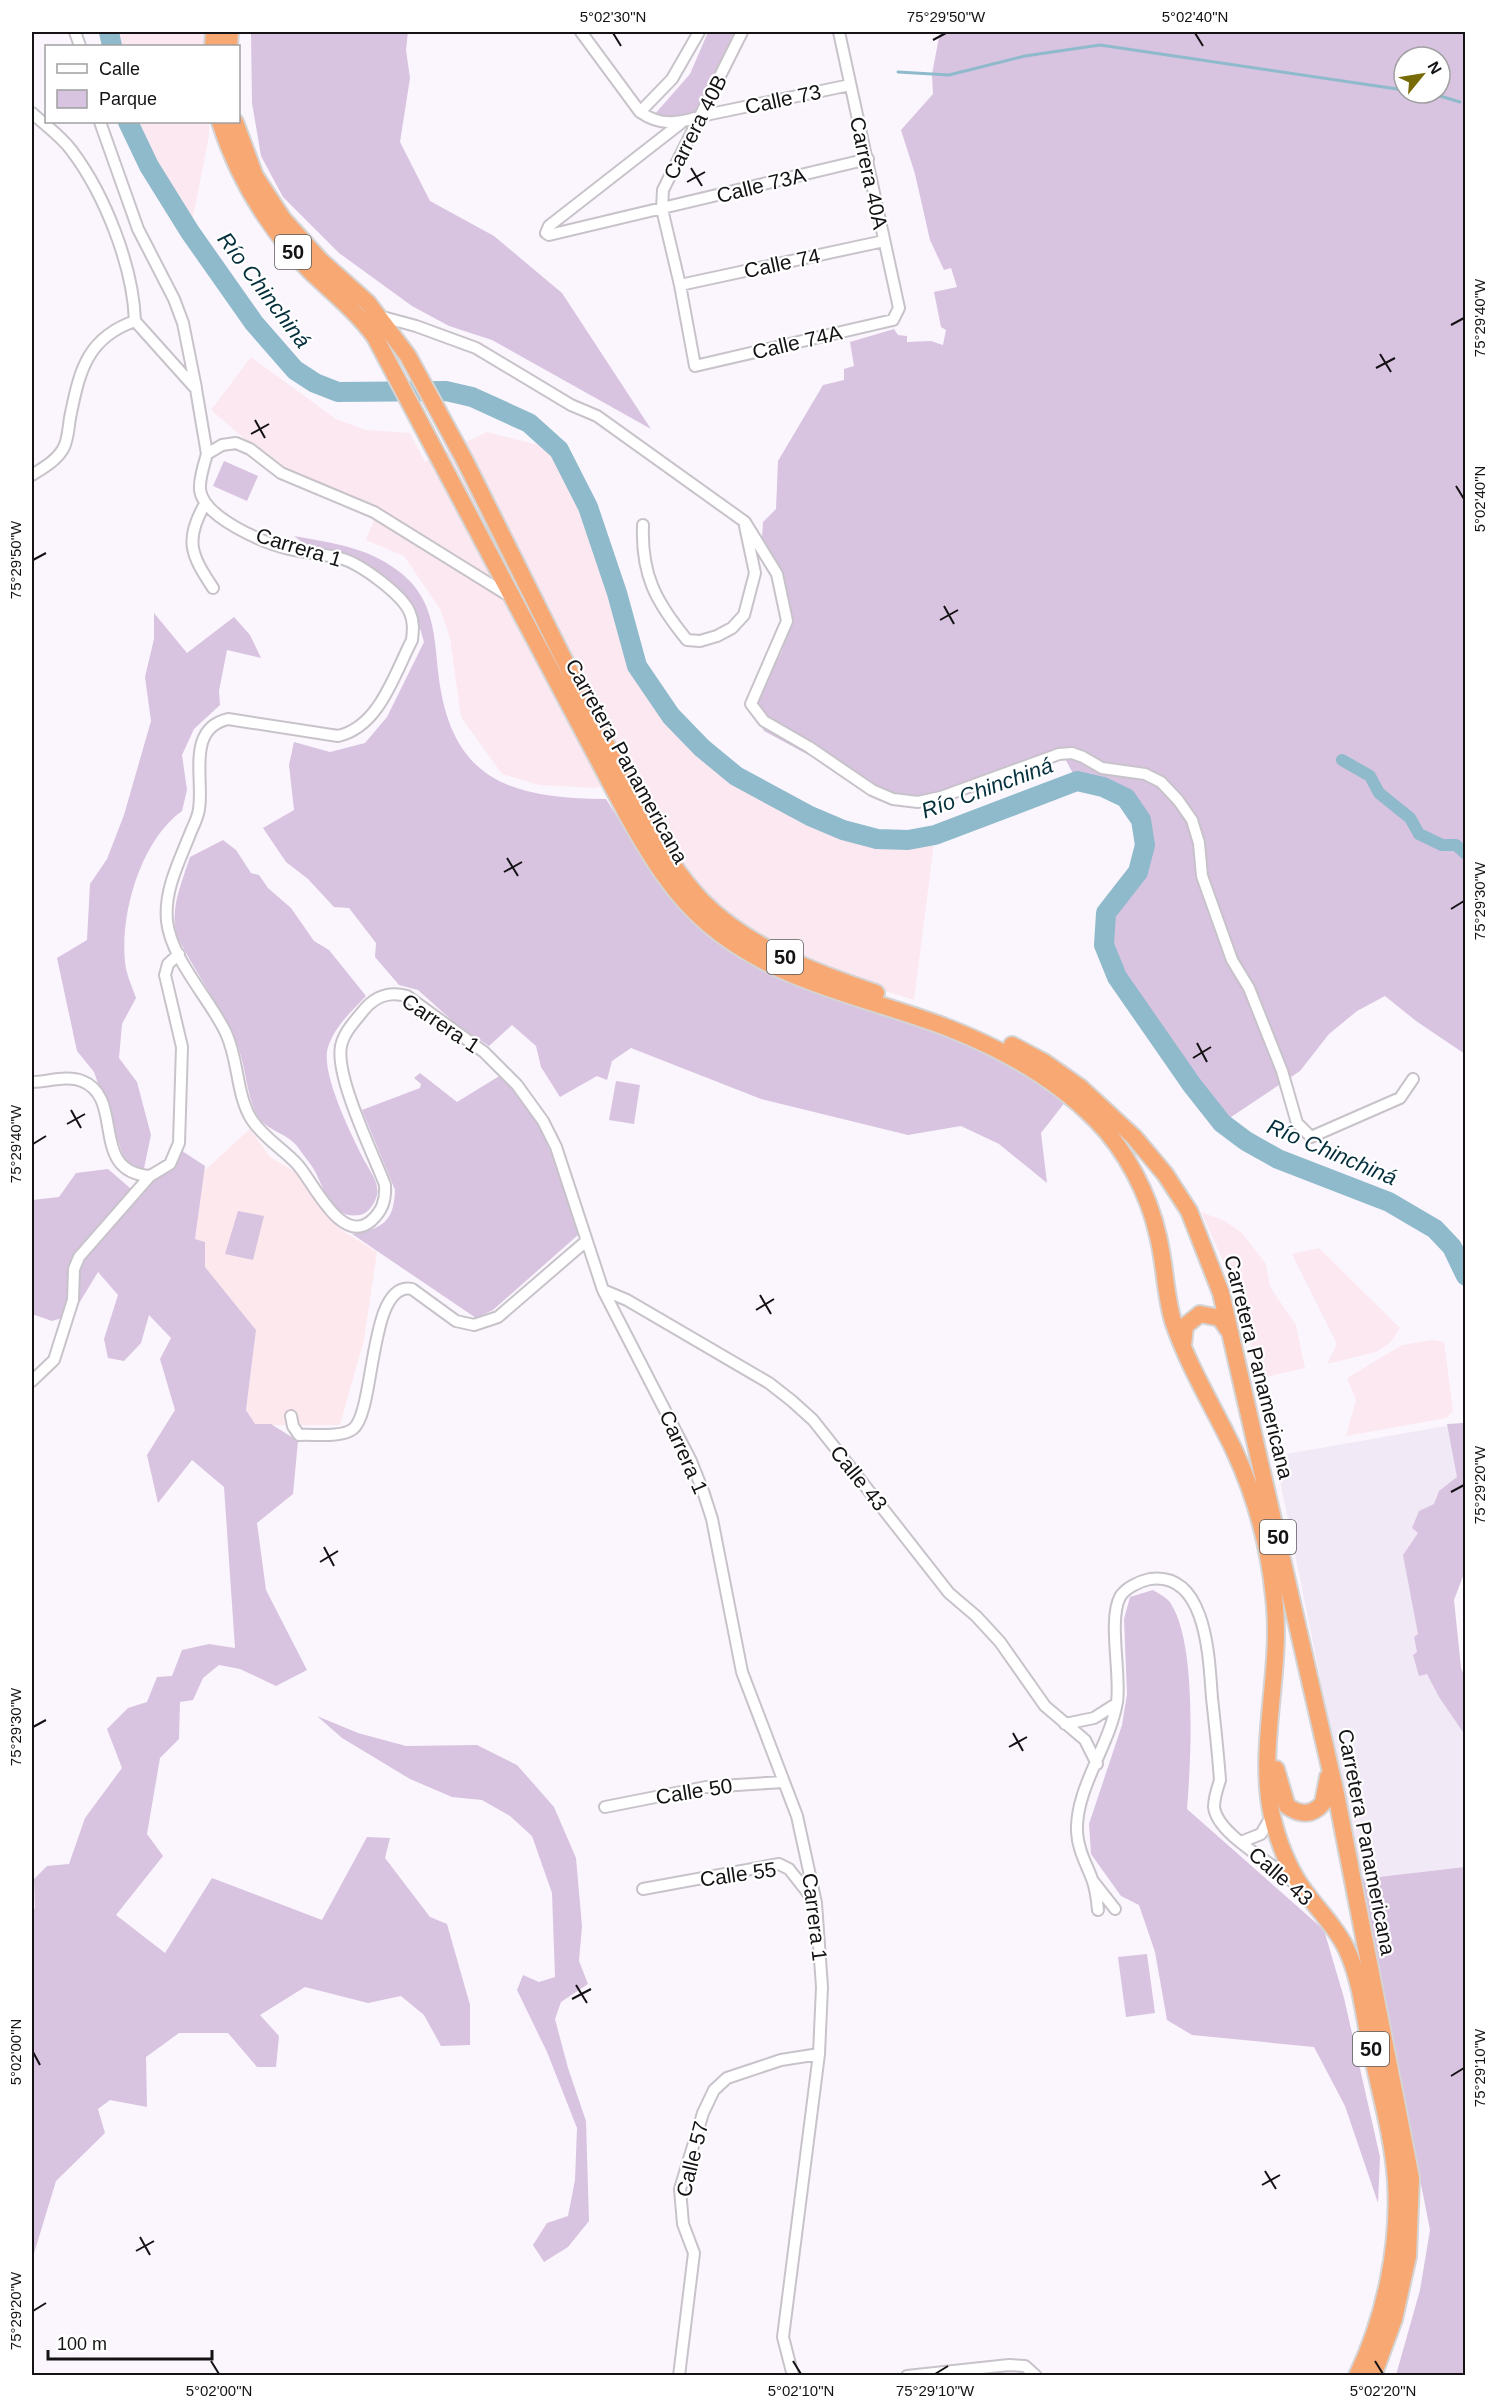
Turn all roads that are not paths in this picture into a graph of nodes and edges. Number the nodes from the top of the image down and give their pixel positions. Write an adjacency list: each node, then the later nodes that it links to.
1 (699, 32): 6 (street)
2 (742, 32): 8 (street, Carrera 40B)
3 (839, 32): 5 (street, Carrera 40A)
4 (587, 33): 6 (street)
5 (850, 85): 8 (street, Calle 73); 13 (street, Carrera 40A)
6 (640, 111): 12 (street, Calle 73)
7 (32, 113): 19 (street)
8 (701, 116): 12 (street, Calle 73); 14 (street, Carrera 40B)
9 (100, 123): 21 (street)
10 (220, 123): 28 (highway, Carretera Panamericana / 50)
11 (234, 123): 18 (highway, Carretera Panamericana / 50)
12 (681, 123): 14 (street, Calle 73A)
13 (868, 159): 14 (street, Calle 73A); 15 (street, Carrera 40A)
14 (662, 209): 16 (street, Carrera 40B)
15 (884, 241): 16 (street, Calle 74); 17 (street, Carrera 40A)
16 (680, 285): 20 (street, Carrera 40B)
17 (897, 315): 20 (street, Calle 74A)
18 (379, 316): 25 (street); 35 (highway, Carretera Panamericana / 50)
19 (135, 321): 21 (street); 23 (street)
20 (695, 366)
21 (196, 389): 22 (street)
22 (207, 454): 24 (street); 28 (street)
23 (32, 476)
24 (205, 504): 27 (street); 29 (street, Carrera 1)
25 (745, 522): 26 (street); 30 (street)
26 (643, 525)
27 (213, 588)
28 (513, 598): 36 (highway, Carretera Panamericana / 50)
29 (179, 954): 32 (street); 33 (street, Carrera 1)
30 (1413, 1078)
31 (32, 1082): 32 (street)
32 (141, 1176): 37 (street)
33 (585, 1242): 34 (street, Carrera 1); 38 (street)
34 (603, 1290): 40 (street, Calle 43); 44 (street, Carrera 1)
35 (1230, 1335): 36 (highway); 42 (highway, Carretera Panamericana / 50)
36 (1184, 1346): 41 (highway, Carretera Panamericana / 50)
37 (32, 1381)
38 (291, 1416)
39 (1117, 1703): 40 (street); 43 (street, Calle 43); 47 (street, Calle 43)
40 (1065, 1724): 43 (street, Calle 43)
41 (1270, 1739): 42 (highway); 46 (highway, Carretera Panamericana / 50)
42 (1329, 1763): 60 (highway, Carretera Panamericana / 50)
43 (1097, 1764): 48 (street)
44 (783, 1782): 45 (street, Calle 50); 50 (street, Carrera 1)
45 (605, 1807)
46 (1272, 1815): 47 (street, Calle 43); 53 (highway, Carretera Panamericana / 50)
47 (1240, 1842): 53 (street, Calle 43)
48 (1093, 1881): 51 (street); 52 (street)
49 (643, 1889): 50 (street, Calle 55)
50 (816, 1903): 54 (street, Carrera 1)
51 (1114, 1909)
52 (1098, 1910)
53 (1320, 1912): 59 (highway, Carretera Panamericana / 50)
54 (819, 2054): 55 (street, Calle 57); 56 (street, Carrera 1)
55 (679, 2376)
56 (793, 2376)
57 (907, 2376): 58 (street)
58 (1036, 2376)
59 (1357, 2376)
60 (1373, 2376)

